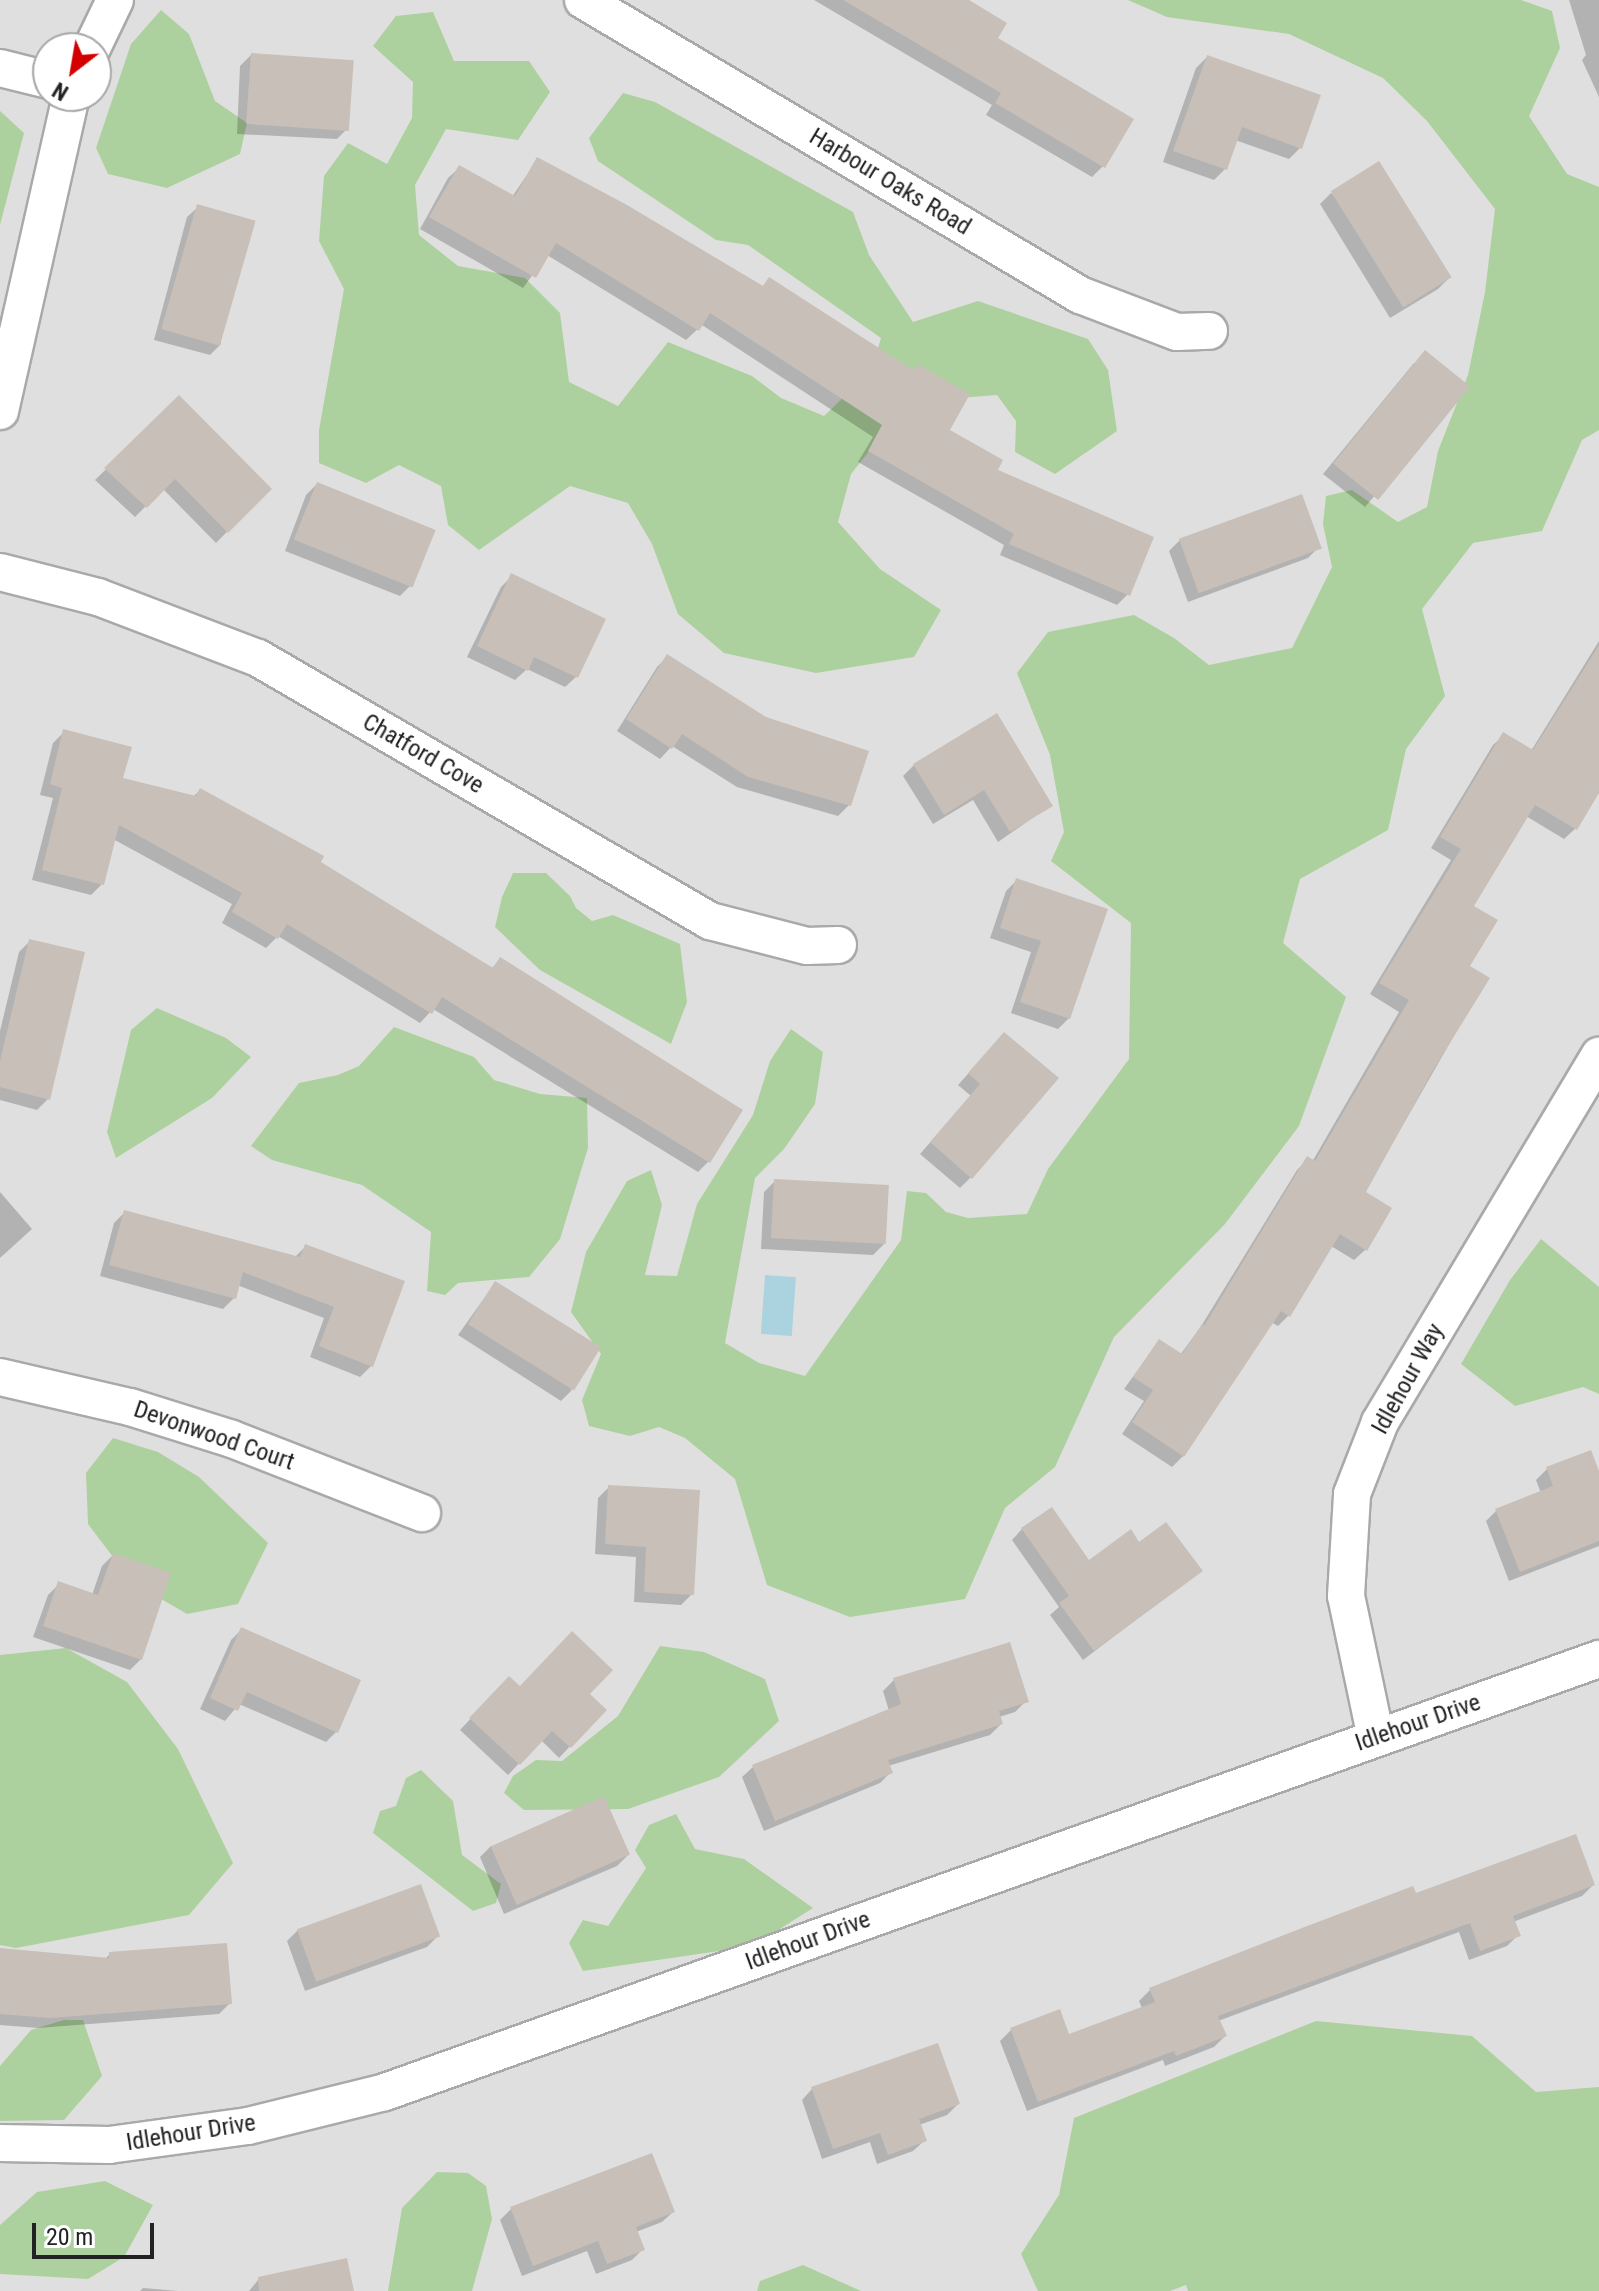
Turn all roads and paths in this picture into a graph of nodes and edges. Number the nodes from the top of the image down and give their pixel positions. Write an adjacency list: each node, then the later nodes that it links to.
1 (115, 0): 3 (street)
2 (583, 0): 7 (street, Harbour Oaks Road)
3 (100, 32)
4 (0, 68): 5 (street)
5 (32, 76)
6 (67, 112): 8 (street)
7 (1209, 331)
8 (0, 411)
9 (0, 572): 10 (street, Chatford Cove)
10 (838, 945)
11 (1599, 1056): 15 (street, Idlehour Way)
12 (0, 1377): 13 (street, Devonwood Court)
13 (422, 1513)
14 (1599, 1659): 15 (street, Idlehour Drive)
15 (1376, 1738): 16 (street, Idlehour Drive)
16 (0, 2143)

